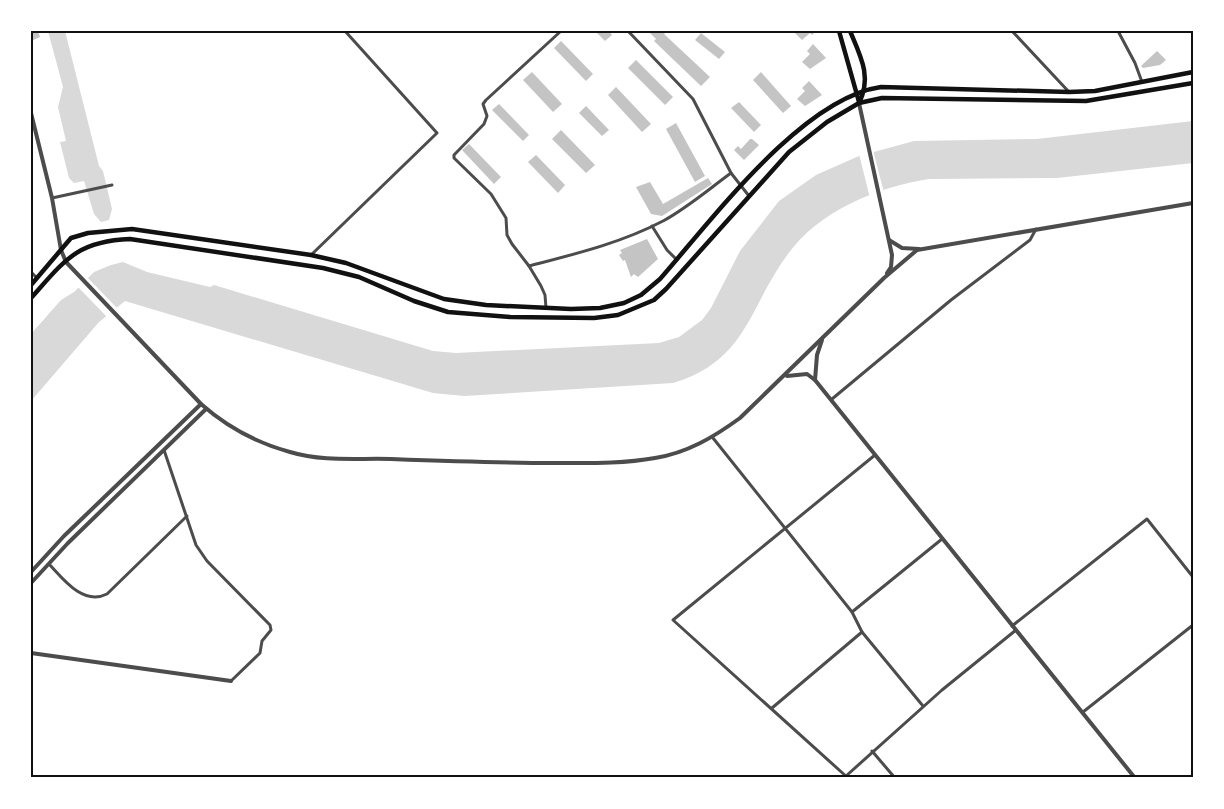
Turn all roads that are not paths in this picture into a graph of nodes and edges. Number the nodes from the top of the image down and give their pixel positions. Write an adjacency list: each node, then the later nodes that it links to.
1 (345, 31): 28 (street)
2 (561, 31): 31 (street)
3 (628, 31): 17 (street)
4 (839, 31): 14 (main road)
5 (856, 31): 8 (street)
6 (1012, 31): 13 (street)
7 (1118, 31): 10 (street)
8 (851, 33): 12 (main road)
9 (1193, 72): 10 (main road)
10 (1142, 82): 13 (main road)
11 (1193, 83): 15 (main road)
12 (866, 89): 13 (main road); 14 (main road); 15 (main road)
13 (1069, 92)
14 (856, 93): 15 (main road); 18 (main road)
15 (859, 103): 20 (main road); 25 (street)
16 (31, 113): 21 (street)
17 (731, 173): 18 (street); 23 (street)
18 (741, 185): 20 (street); 29 (main road)
19 (112, 186): 21 (street)
20 (749, 196): 38 (main road)
21 (52, 198): 27 (street)
22 (1193, 203): 24 (street)
23 (652, 226): 29 (street); 31 (street)
24 (1036, 229): 26 (street); 42 (street)
25 (889, 240): 26 (street); 34 (street)
26 (921, 248): 34 (street)
27 (61, 250): 28 (main road); 30 (street); 33 (main road)
28 (311, 255): 37 (main road)
29 (677, 260): 37 (main road)
30 (66, 262): 36 (main road); 38 (main road); 43 (street)
31 (529, 266): 37 (street)
32 (31, 272): 33 (street)
33 (37, 278): 35 (main road)
34 (884, 278): 39 (street)
35 (31, 284)
36 (31, 298)
37 (546, 308): 38 (main road)
38 (548, 318)
39 (822, 340): 40 (street); 41 (street)
40 (784, 376): 41 (street); 45 (street)
41 (815, 380): 42 (street)
42 (832, 399): 47 (street)
43 (201, 404): 44 (street); 52 (street)
44 (206, 408): 45 (street); 46 (street)
45 (713, 438): 49 (street)
46 (163, 450): 48 (street); 51 (street)
47 (875, 455): 49 (street); 50 (street)
48 (187, 516): 51 (street); 61 (street)
49 (784, 526): 55 (street); 63 (street)
50 (942, 539): 55 (street); 57 (street)
51 (48, 564): 54 (street)
52 (31, 572)
53 (1193, 577): 57 (street)
54 (31, 583)
55 (852, 612): 59 (street)
56 (1193, 625): 64 (street)
57 (1012, 626): 58 (street)
58 (1016, 630): 62 (street); 64 (street)
59 (862, 632): 62 (street); 63 (street)
60 (31, 652): 61 (street)
61 (231, 681)
62 (923, 706): 65 (street)
63 (772, 708): 66 (street)
64 (1083, 712): 68 (street)
65 (872, 751): 66 (street); 67 (street)
66 (847, 777)
67 (895, 778)
68 (1135, 778)

